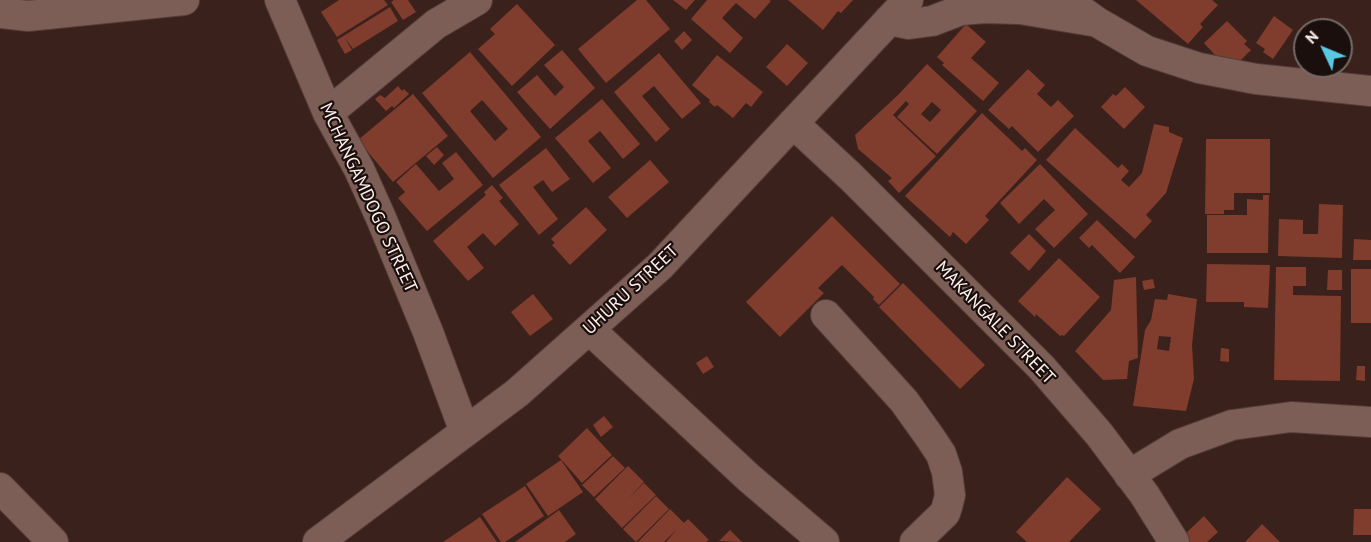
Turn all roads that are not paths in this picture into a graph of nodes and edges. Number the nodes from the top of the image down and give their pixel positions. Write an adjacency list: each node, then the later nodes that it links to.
1 (184, 0): 6 (street)
2 (280, 0): 9 (street, MCHANGAMDOGO STREET)
3 (477, 0): 9 (street)
4 (1066, 0): 7 (street)
5 (899, 10): 7 (street); 10 (street, UHURU STREET)
6 (0, 13)
7 (1097, 22): 8 (street)
8 (1371, 91)
9 (328, 113): 14 (street, MCHANGAMDOGO STREET)
10 (793, 123): 12 (street, UHURU STREET); 15 (street, MAKANGALE STREET)
11 (826, 315): 20 (street)
12 (589, 329): 14 (street, UHURU STREET); 19 (street)
13 (1371, 422): 15 (street)
14 (465, 432): 18 (street, UHURU STREET)
15 (1129, 474): 21 (street, MAKANGALE STREET)
16 (0, 488): 17 (street)
17 (53, 542)
18 (318, 542)
19 (824, 542)
20 (915, 542)
21 (1174, 542)

